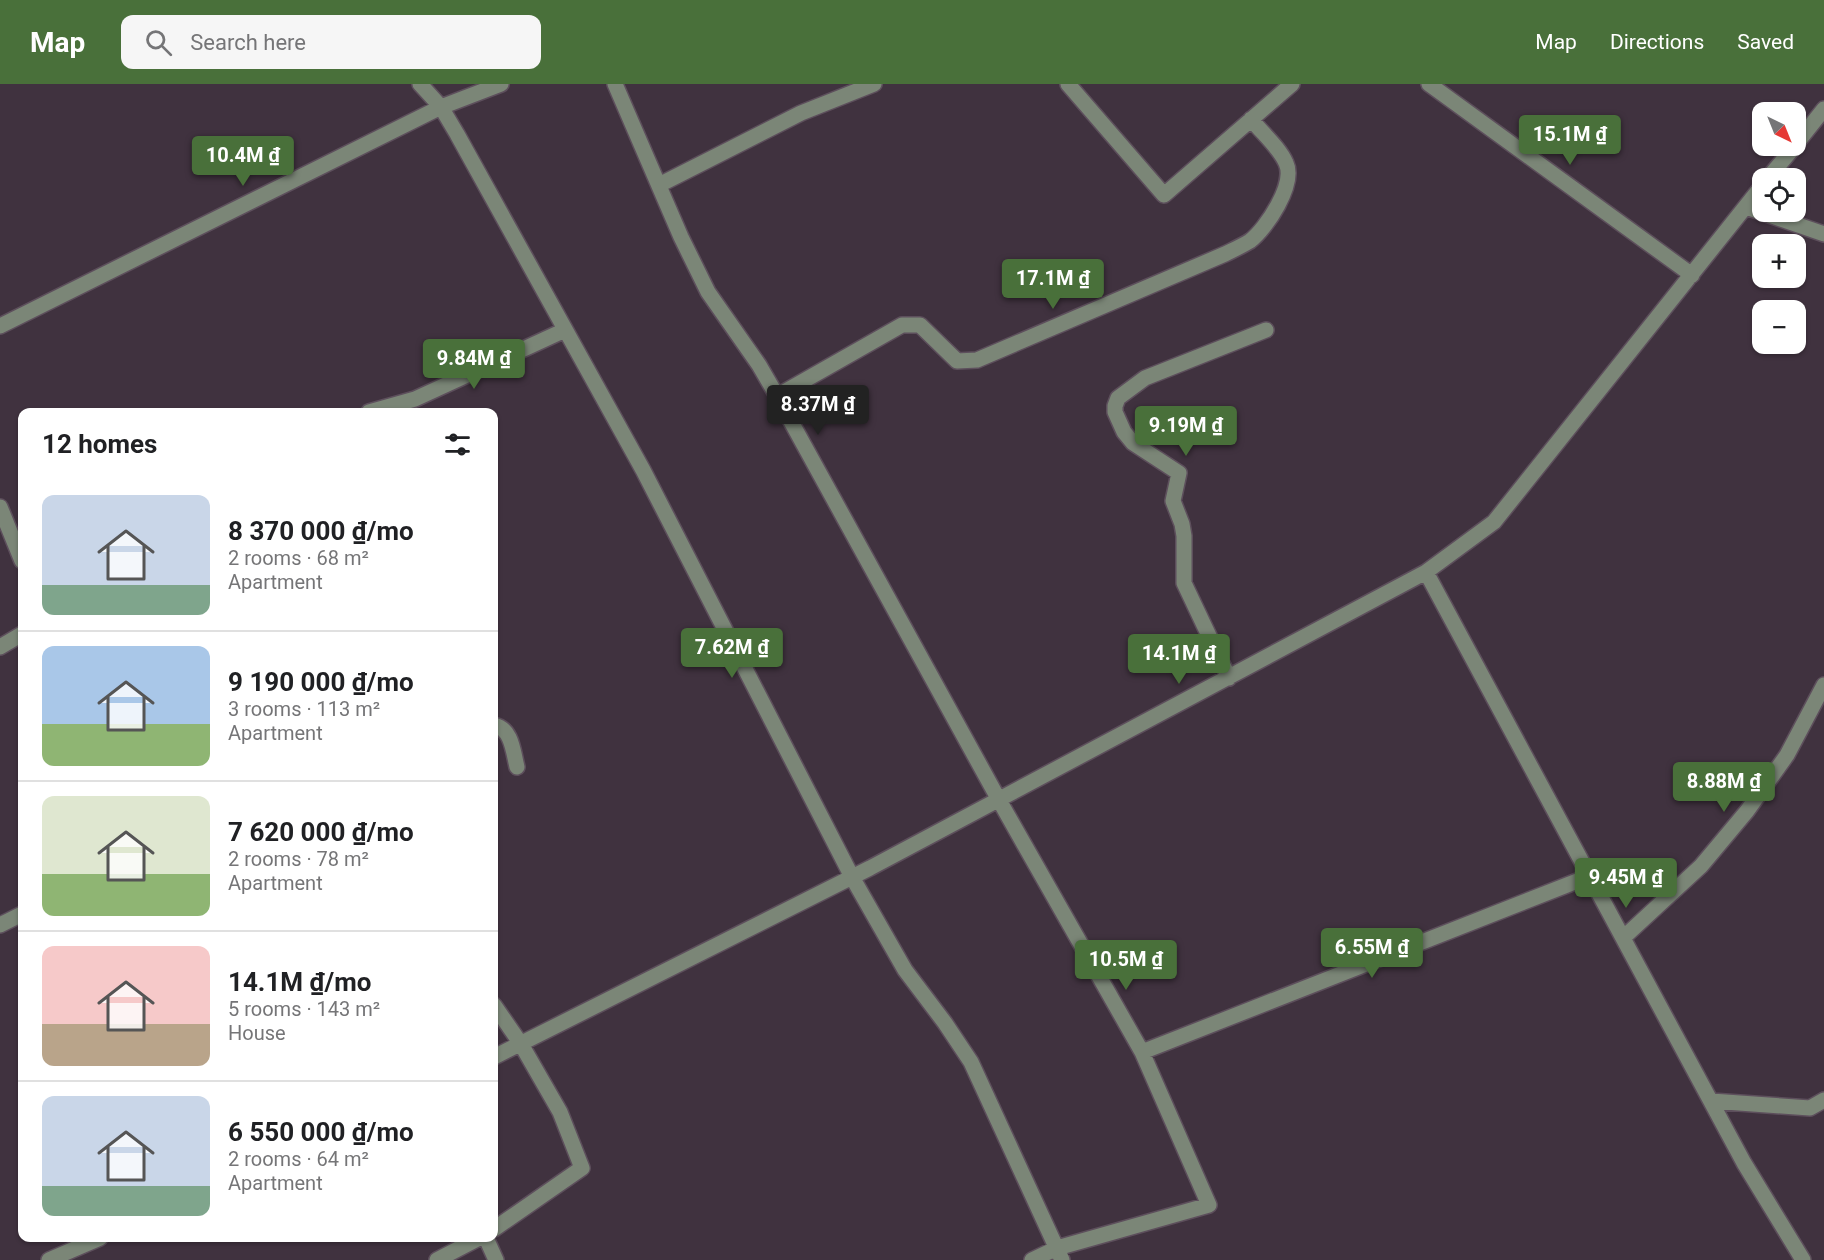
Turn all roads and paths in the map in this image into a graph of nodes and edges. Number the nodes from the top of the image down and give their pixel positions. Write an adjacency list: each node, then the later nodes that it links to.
1 (420, 84): 8 (street)
2 (501, 84): 8 (street)
3 (615, 84): 14 (street)
4 (874, 84): 14 (street)
5 (1068, 84): 10 (street)
6 (1292, 84): 10 (street)
7 (1429, 84): 18 (street)
8 (441, 107): 19 (street); 20 (street)
9 (1824, 109): 11 (street)
10 (1251, 119): 22 (street)
11 (1806, 131)
12 (1786, 156): 13 (street)
13 (1776, 168)
14 (659, 185): 22 (street)
15 (1752, 199): 16 (street)
16 (1746, 207): 17 (street); 18 (street)
17 (1824, 234)
18 (1692, 275): 26 (street)
19 (0, 326)
20 (565, 330): 23 (street); 35 (street)
21 (1266, 330): 29 (street)
22 (777, 396): 33 (street)
23 (383, 408)
24 (0, 507): 25 (street)
25 (18, 551)
26 (1426, 572): 29 (street); 34 (street)
27 (18, 636): 28 (street)
28 (0, 647)
29 (1228, 678): 33 (street)
30 (1824, 686): 38 (street)
31 (498, 726): 32 (street)
32 (518, 767)
33 (999, 800): 35 (street); 41 (street)
34 (1590, 876): 38 (street); 41 (street)
35 (852, 877): 40 (street); 49 (street)
36 (18, 916): 37 (street)
37 (0, 925)
38 (1623, 938): 44 (street)
39 (498, 1011): 40 (street)
40 (521, 1044): 42 (street); 45 (street)
41 (1142, 1052): 49 (street)
42 (498, 1055)
43 (1824, 1100): 44 (street)
44 (1710, 1101): 54 (street)
45 (498, 1226)
46 (91, 1242): 50 (street)
47 (471, 1242): 51 (street)
48 (488, 1242): 52 (street)
49 (1060, 1254): 53 (street)
50 (49, 1260)
51 (437, 1260)
52 (496, 1260)
53 (1032, 1260)
54 (1803, 1260)

